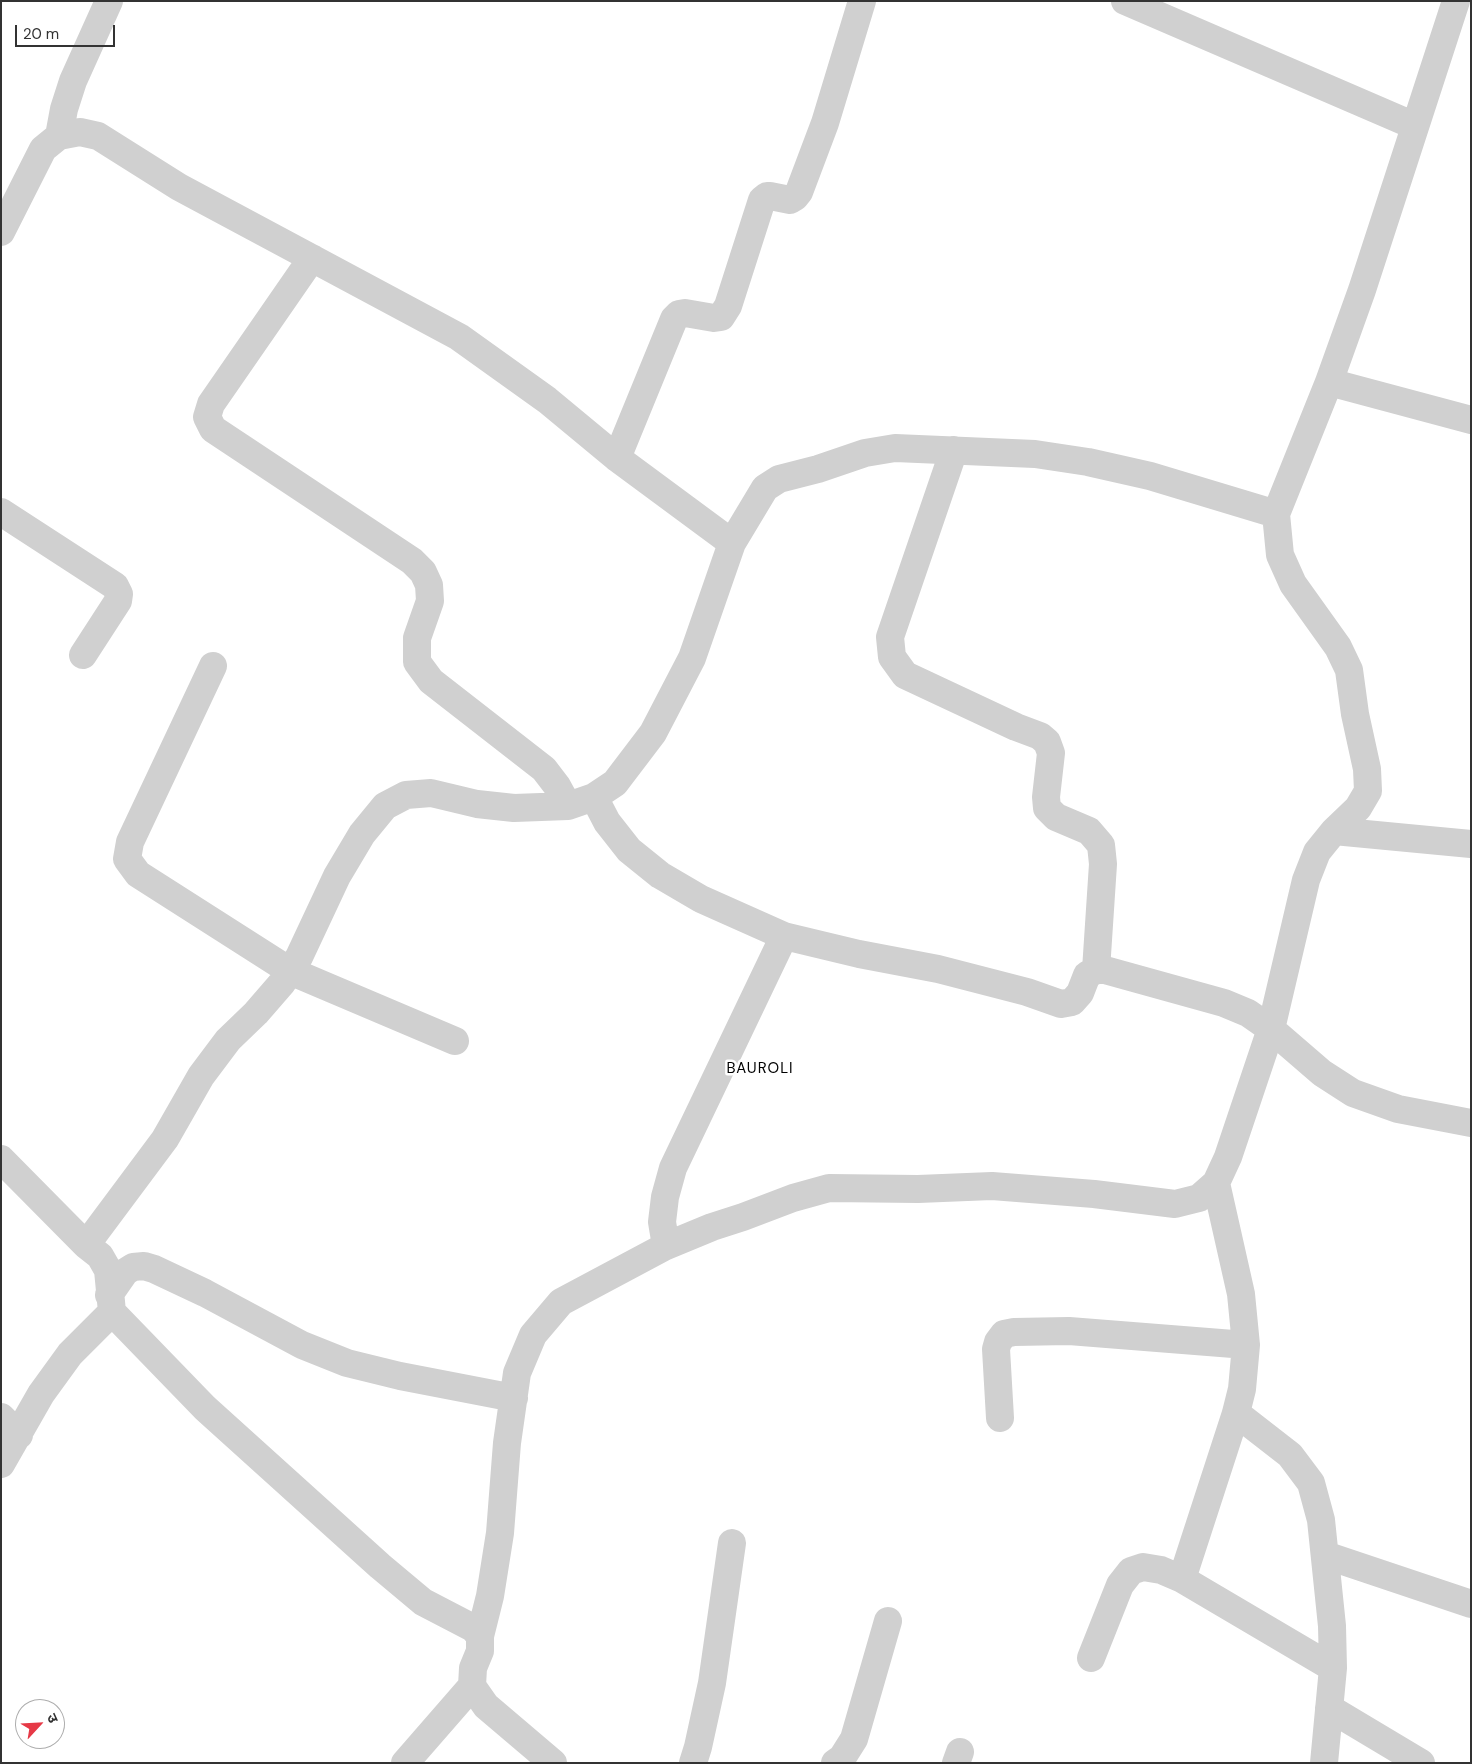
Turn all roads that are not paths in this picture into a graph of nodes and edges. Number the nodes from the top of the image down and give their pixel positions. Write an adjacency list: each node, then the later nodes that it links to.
1 (109, 1): 6 (street)
2 (862, 1): 12 (street)
3 (1124, 1): 5 (street)
4 (1456, 1): 5 (street)
5 (1415, 126): 9 (street)
6 (58, 136): 7 (street); 8 (street)
7 (1, 232)
8 (312, 258): 12 (street); 19 (street)
9 (1329, 382): 10 (street); 14 (street)
10 (1471, 420)
11 (954, 450): 14 (street); 15 (street); 23 (street)
12 (616, 458): 15 (street)
13 (1, 512): 16 (street)
14 (1276, 514): 20 (street)
15 (732, 543): 18 (street)
16 (83, 655)
17 (214, 666): 24 (street)
18 (594, 797): 19 (street); 22 (street)
19 (568, 806): 24 (street)
20 (1334, 831): 21 (street); 25 (street)
21 (1471, 844)
22 (784, 936): 23 (street); 31 (street)
23 (1096, 970): 25 (street)
24 (290, 971): 26 (street); 30 (street)
25 (1271, 1029): 27 (street); 29 (street)
26 (455, 1041)
27 (1471, 1123)
28 (1, 1159): 30 (street)
29 (1216, 1183): 31 (street); 33 (street)
30 (86, 1245): 32 (street)
31 (666, 1246): 34 (street)
32 (111, 1304): 34 (street); 37 (street); 44 (street)
33 (1246, 1345): 35 (street); 36 (street)
34 (514, 1398): 44 (street)
35 (1236, 1413): 40 (street); 41 (street)
36 (1000, 1418)
37 (10, 1426): 38 (street)
38 (1, 1464)
39 (732, 1543): 51 (street)
40 (1325, 1555): 42 (street); 46 (street)
41 (1182, 1579): 45 (street); 46 (street)
42 (1471, 1604)
43 (888, 1622): 52 (street)
44 (480, 1636): 47 (street)
45 (1091, 1658)
46 (1333, 1668): 48 (street)
47 (472, 1686): 49 (street); 50 (street)
48 (1329, 1708): 53 (street); 54 (street)
49 (404, 1763)
50 (553, 1763)
51 (693, 1763)
52 (834, 1763)
53 (1324, 1763)
54 (1421, 1763)

